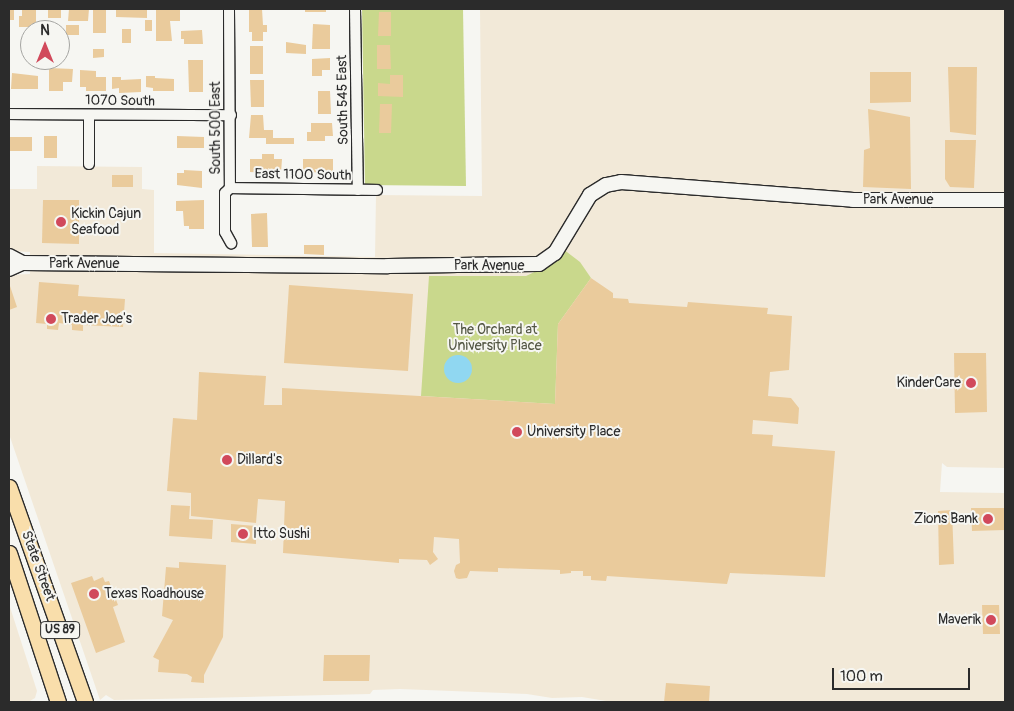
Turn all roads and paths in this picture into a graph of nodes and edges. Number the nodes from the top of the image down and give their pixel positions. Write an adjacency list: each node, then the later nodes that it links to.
1 (229, 9): 5 (street, South 500 East)
2 (355, 9): 8 (street, South 545 East)
3 (9, 114): 4 (street, 1070 South)
4 (89, 115): 5 (street, 1070 South); 6 (street)
5 (231, 115): 7 (street, South 500 East)
6 (89, 164)
7 (230, 188): 8 (street, East 1100 South); 11 (street, South 500 East)
8 (358, 190): 9 (street, East 1100 South)
9 (376, 190)
10 (1005, 200): 13 (street, Park Avenue)
11 (231, 243)
12 (9, 256): 13 (street, Park Avenue)
13 (15, 266)
14 (9, 487): 17 (main road, State Street / US 89)
15 (9, 553): 16 (main road, State Street / US 89)
16 (58, 702)
17 (85, 702)

